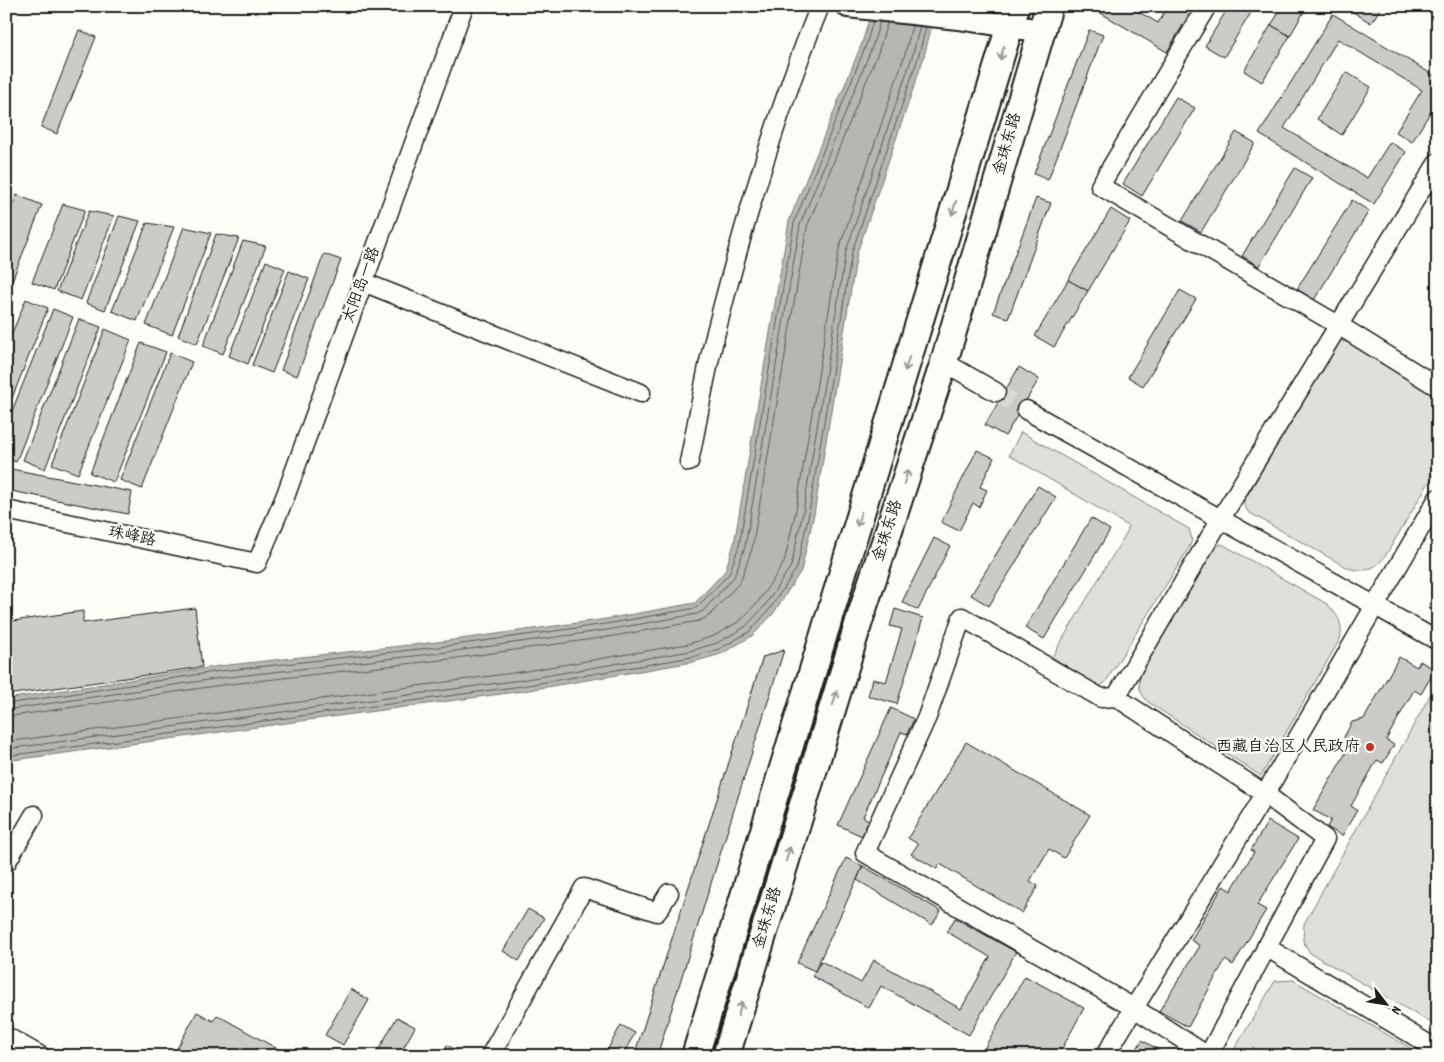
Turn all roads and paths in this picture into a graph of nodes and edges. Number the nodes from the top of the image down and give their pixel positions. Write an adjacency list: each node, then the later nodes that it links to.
1 (464, 6): 9 (street, 太阳岛一路)
2 (820, 6): 16 (street)
3 (1049, 6): 7 (highway, 金珠东路)
4 (1207, 6): 10 (street)
5 (857, 8): 6 (main road)
6 (1013, 17): 7 (main road); 35 (highway, 金珠东路, one-way to 35)
7 (1042, 31): 11 (highway, 金珠东路)
8 (1438, 162): 10 (street)
9 (363, 282): 14 (street); 20 (street, 太阳岛一路)
10 (1340, 326): 12 (street); 19 (street)
11 (944, 362): 13 (street); 36 (highway, 金珠东路, one-way to 11)
12 (1438, 387)
13 (996, 392)
14 (641, 393)
15 (1026, 410): 19 (street)
16 (689, 462)
17 (1438, 498): 21 (street)
18 (6, 510): 20 (street, 珠峰路)
19 (1220, 520): 21 (street); 23 (street)
20 (257, 563)
21 (1374, 605): 22 (street); 24 (street)
22 (1438, 642)
23 (1116, 697): 24 (street); 29 (street)
24 (1265, 794): 28 (street); 29 (street)
25 (34, 815): 26 (street)
26 (6, 863)
27 (669, 893): 34 (street)
28 (1266, 947): 32 (street); 38 (street)
29 (1134, 1008): 31 (street); 37 (street)
30 (6, 1036): 33 (street)
31 (1187, 1050): 38 (street)
32 (1438, 1050)
33 (42, 1056)
34 (490, 1056)
35 (695, 1056)
36 (726, 1056)
37 (1105, 1056)
38 (1208, 1056)

